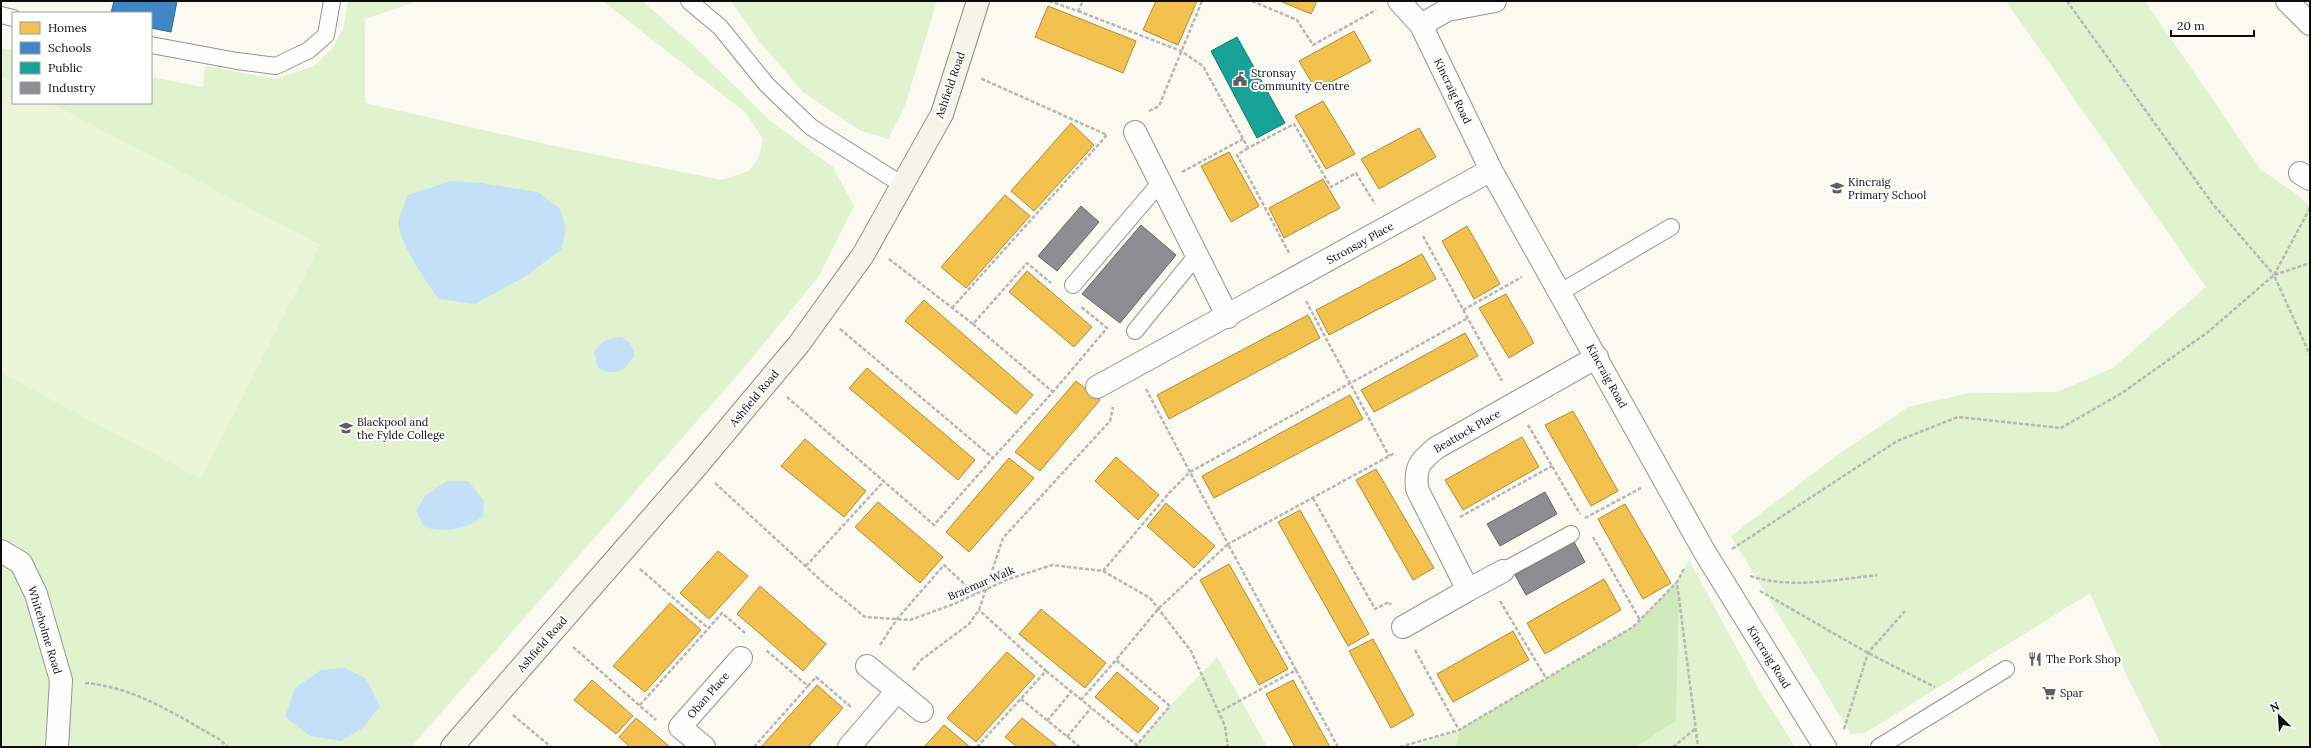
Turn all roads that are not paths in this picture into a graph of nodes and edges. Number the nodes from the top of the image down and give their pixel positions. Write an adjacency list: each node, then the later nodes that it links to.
1 (332, 1): 11 (lane)
2 (689, 1): 15 (lane)
3 (978, 1): 15 (street, Ashfield Road)
4 (1495, 1): 10 (street)
5 (2287, 1): 9 (street)
6 (1389, 5): 10 (street, Kincraig Road)
7 (1, 15): 8 (lane)
8 (12, 18)
9 (2310, 24)
10 (1421, 25): 13 (street, Kincraig Road)
11 (152, 45)
12 (1124, 132): 14 (street)
13 (1491, 170): 19 (street, Kincraig Road); 20 (street, Stronsay Place)
14 (1160, 183): 17 (street); 18 (lane)
15 (901, 184): 35 (street, Ashfield Road)
16 (1671, 227): 19 (lane)
17 (1197, 255): 20 (street); 21 (lane)
18 (1073, 285)
19 (1560, 292): 22 (street, Kincraig Road)
20 (1228, 317): 23 (street, Stronsay Place)
21 (1135, 331)
22 (1597, 357): 27 (street, Beattock Place); 38 (street, Kincraig Road)
23 (1097, 388)
24 (1571, 534): 26 (lane)
25 (1, 550): 34 (street, Whiteholme Road)
26 (1495, 575): 27 (street)
27 (1468, 590): 28 (street)
28 (1403, 627)
29 (741, 658): 36 (street, Oban Place)
30 (867, 666): 32 (street)
31 (2006, 669): 39 (lane)
32 (897, 691): 33 (street); 37 (street)
33 (922, 711)
34 (57, 747)
35 (452, 747)
36 (704, 747)
37 (849, 747)
38 (1825, 747)
39 (1879, 747)

